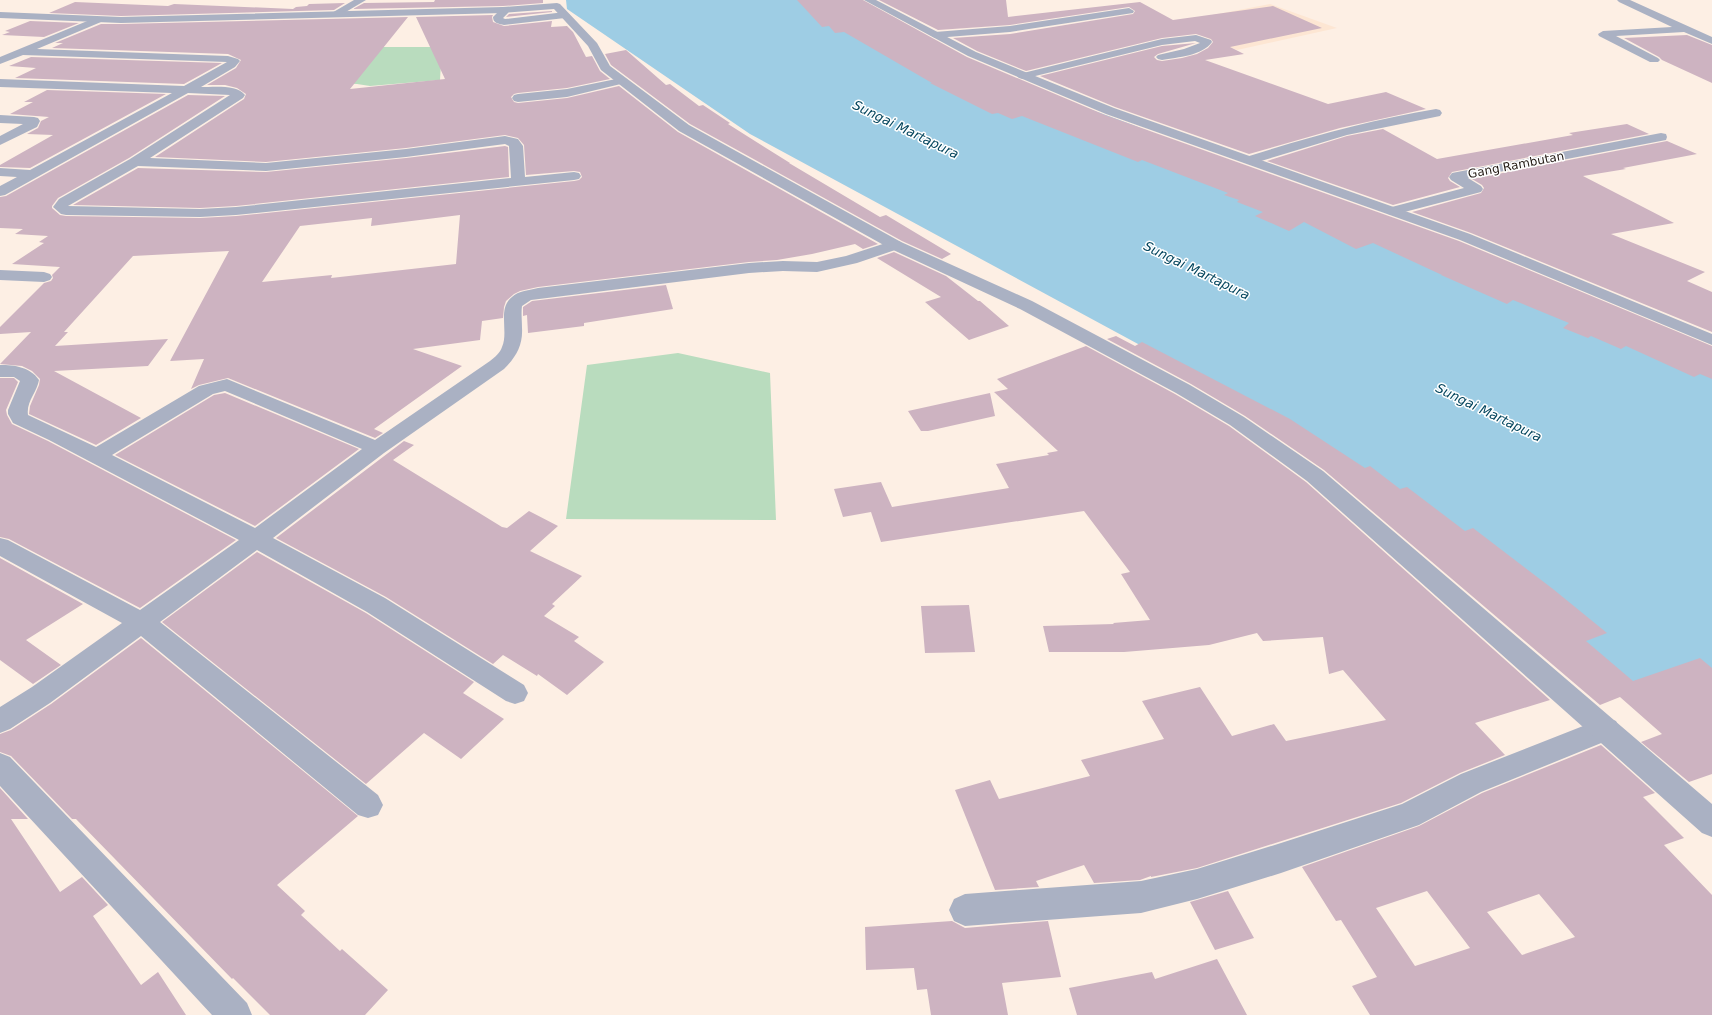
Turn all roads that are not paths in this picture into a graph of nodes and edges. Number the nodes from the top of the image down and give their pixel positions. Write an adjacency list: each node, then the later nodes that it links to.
1 (361, 0): 7 (street)
2 (869, 0): 10 (street)
3 (1622, 0): 9 (street)
4 (557, 7): 7 (street); 18 (street)
5 (1128, 11): 10 (street)
6 (0, 14): 8 (street)
7 (335, 14): 8 (street)
8 (97, 20): 13 (street)
9 (1687, 29): 11 (street); 15 (street)
10 (935, 35): 17 (street)
11 (1712, 41)
12 (0, 53): 13 (street)
13 (17, 54): 16 (street); 20 (street)
14 (1162, 57): 17 (street)
15 (1654, 60)
16 (0, 61)
17 (1023, 76): 26 (street)
18 (621, 82): 21 (street); 34 (street)
19 (0, 83): 20 (street)
20 (187, 90): 27 (street); 29 (street)
21 (518, 98)
22 (1436, 113): 26 (street)
23 (0, 119): 25 (street)
24 (1661, 137): 33 (street, Gang Rambutan)
25 (0, 141)
26 (1251, 160): 33 (street)
27 (135, 162): 31 (street); 31 (street)
28 (0, 172): 29 (street)
29 (32, 174): 32 (street)
30 (574, 176): 31 (street)
31 (518, 182)
32 (0, 192)
33 (1393, 211): 37 (street)
34 (895, 245): 39 (street); 46 (street)
35 (0, 275): 36 (street)
36 (44, 277)
37 (1712, 340)
38 (0, 371): 40 (street)
39 (378, 448): 40 (street); 41 (street)
40 (96, 456): 41 (street)
41 (256, 539): 43 (street); 44 (street)
42 (0, 546): 43 (street)
43 (142, 622): 45 (street); 48 (street)
44 (515, 693)
45 (0, 721)
46 (1606, 728): 49 (street); 50 (street)
47 (0, 766): 51 (street)
48 (368, 805)
49 (1712, 823)
50 (964, 910)
51 (235, 1015)

